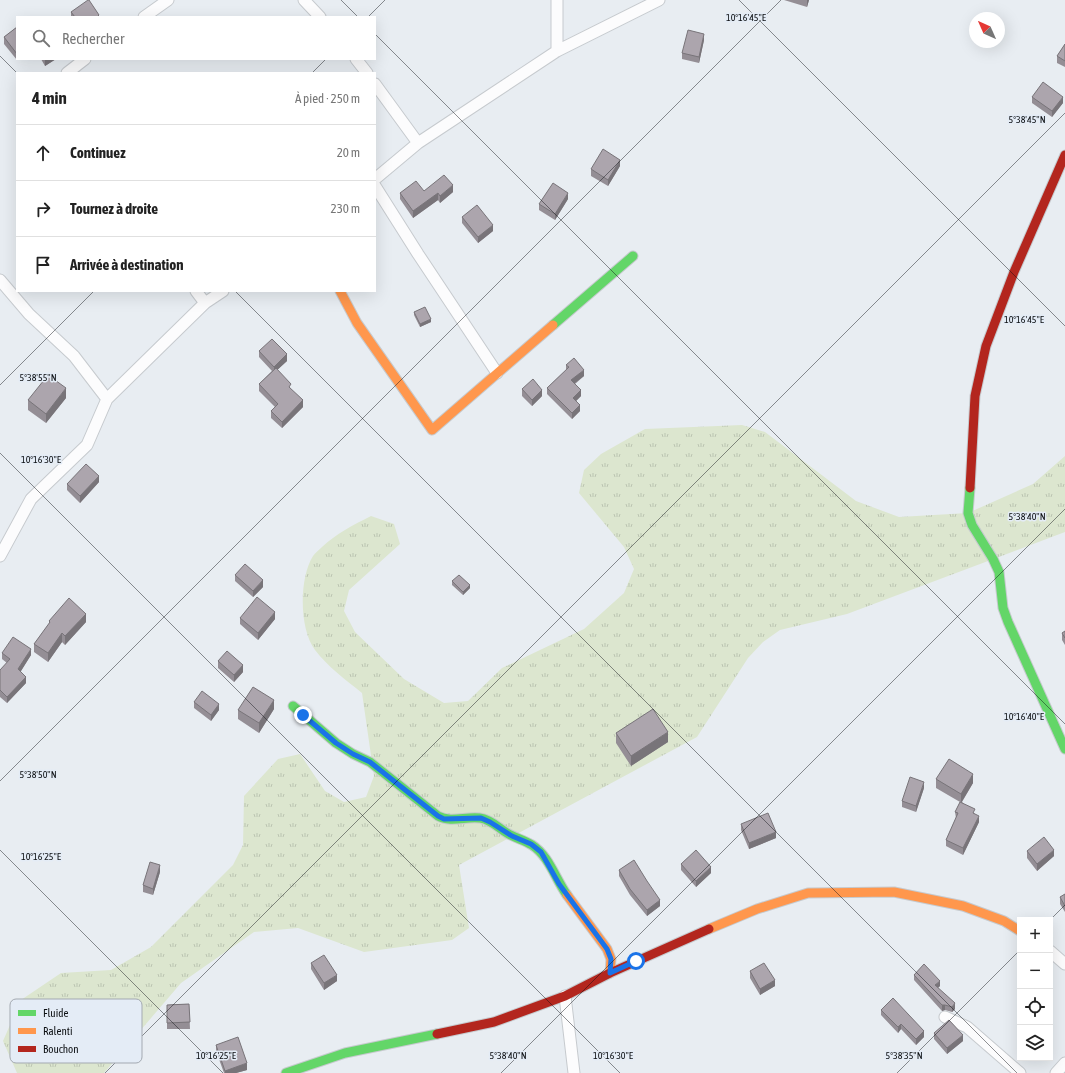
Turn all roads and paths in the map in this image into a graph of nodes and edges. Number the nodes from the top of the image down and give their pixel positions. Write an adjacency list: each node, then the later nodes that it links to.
1 (168, 0): 5 (street)
2 (304, 0): 6 (street)
3 (557, 0): 7 (street)
4 (659, 0): 7 (street)
5 (145, 16)
6 (319, 16)
7 (557, 51): 13 (street)
8 (84, 60): 10 (street)
9 (357, 60): 11 (street)
10 (68, 72)
11 (366, 72)
12 (376, 85): 13 (street)
13 (418, 143): 15 (street)
14 (1065, 155): 27 (street)
15 (376, 178)
16 (376, 188): 23 (street)
17 (633, 256): 23 (street)
18 (0, 280): 24 (street)
19 (197, 292): 22 (street)
20 (221, 292): 22 (street)
21 (341, 292): 23 (street)
22 (205, 302): 24 (street)
23 (497, 372)
24 (107, 399): 25 (street)
25 (0, 556)
26 (293, 706): 31 (street)
27 (1065, 749)
28 (1017, 929): 31 (street)
29 (1052, 953): 30 (street)
30 (1065, 964)
31 (610, 973): 32 (street)
32 (565, 996): 35 (street); 36 (street)
33 (945, 1017): 37 (street)
34 (1065, 1063): 38 (street)
35 (286, 1073)
36 (574, 1073)
37 (1020, 1073)
38 (1056, 1073)

